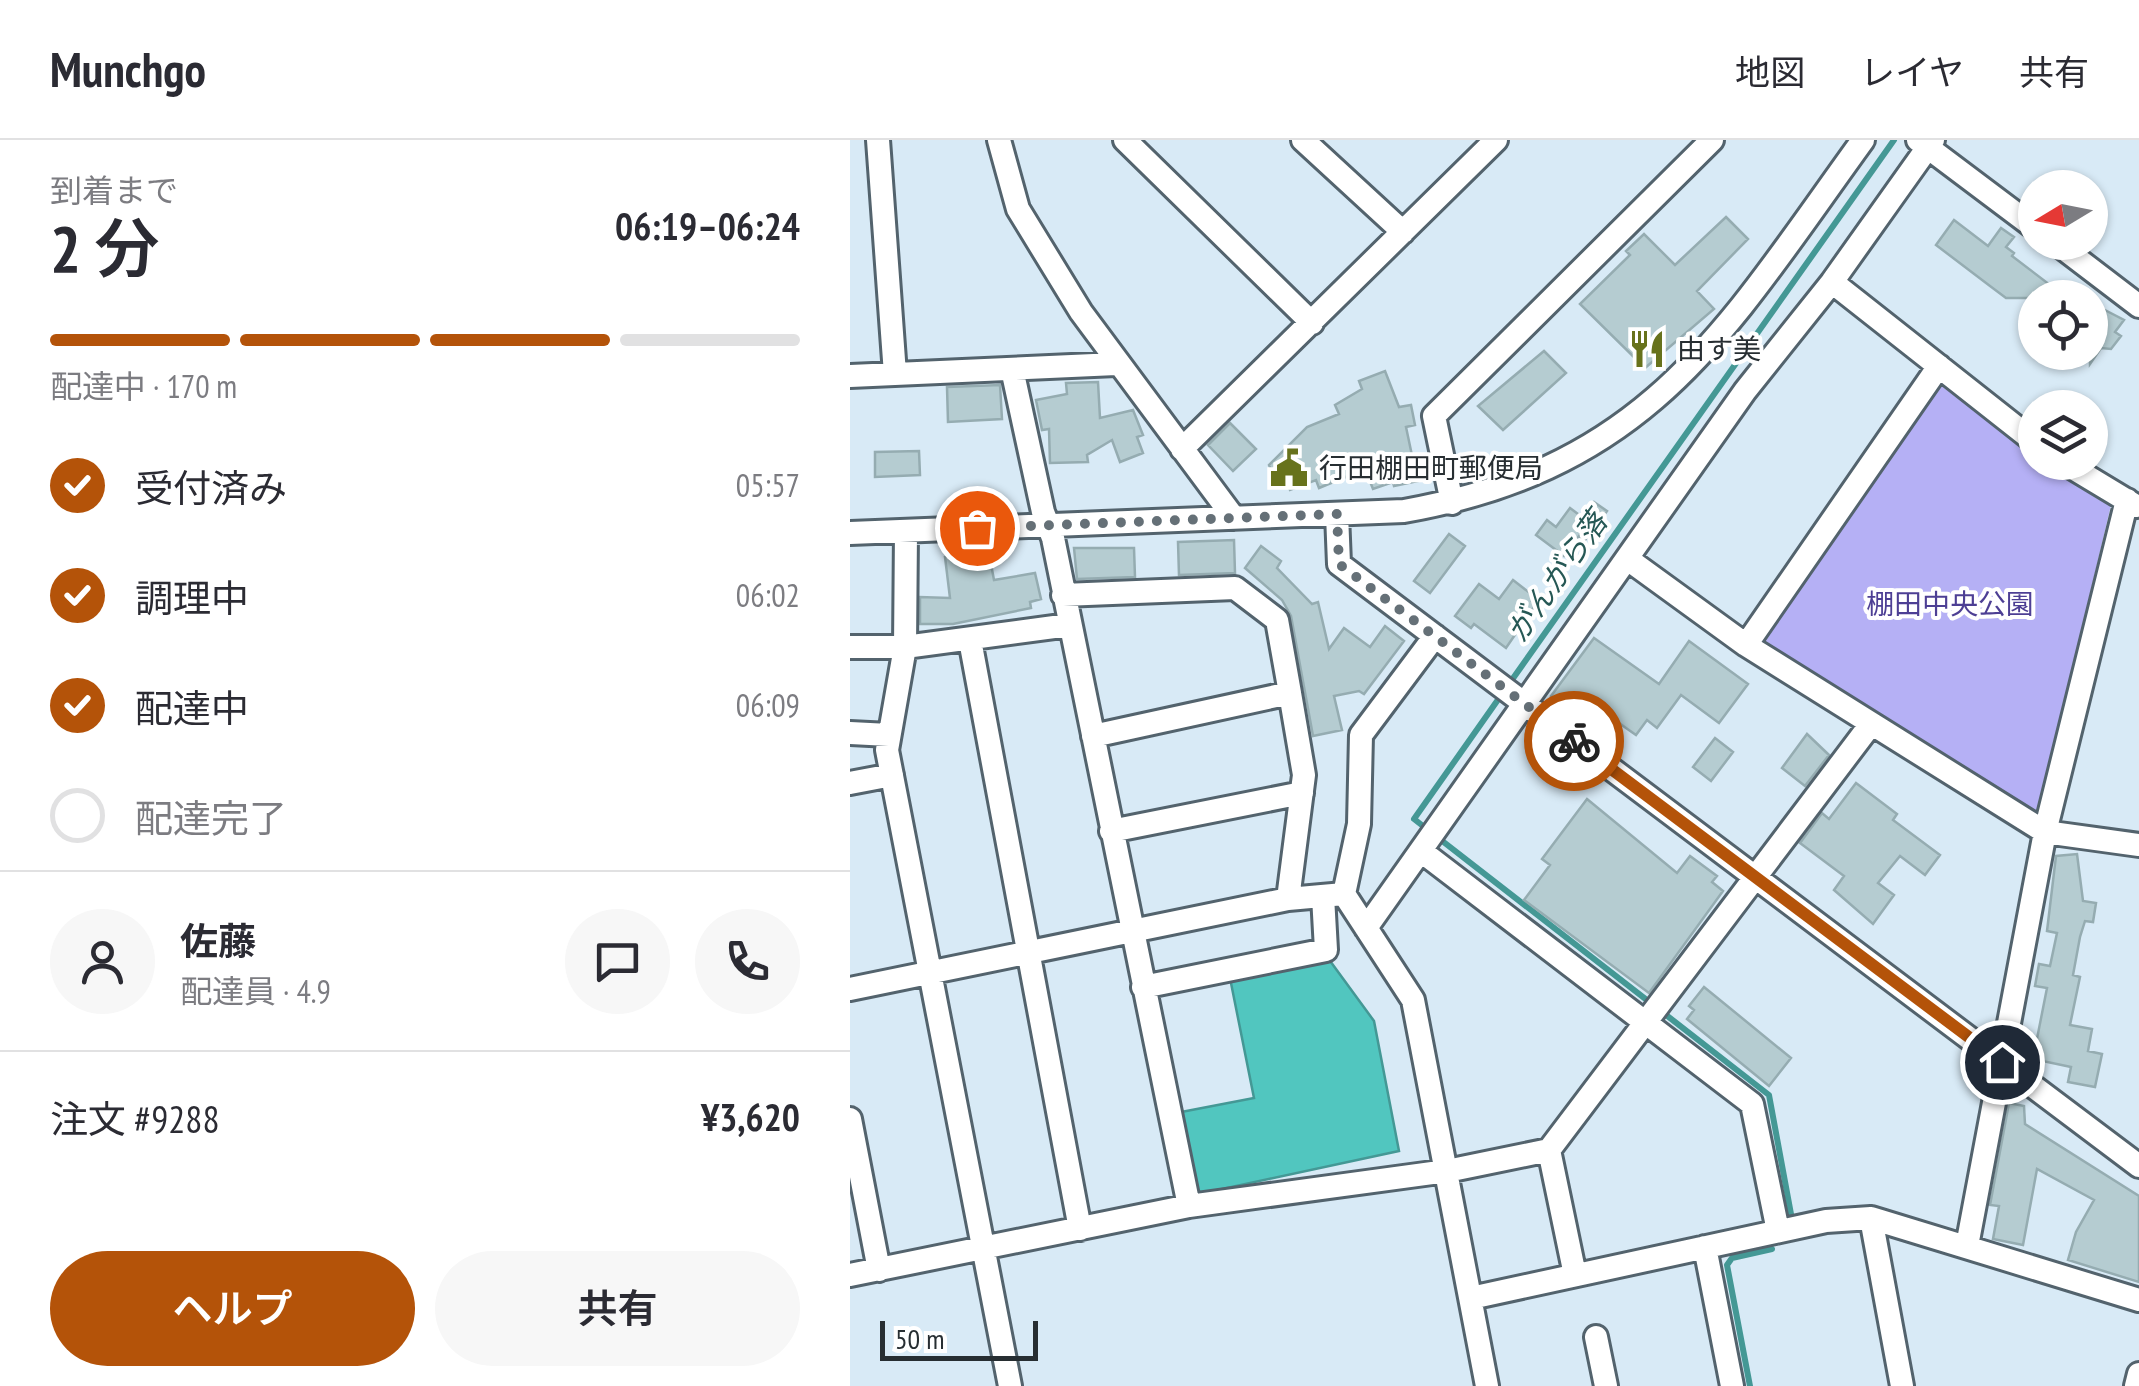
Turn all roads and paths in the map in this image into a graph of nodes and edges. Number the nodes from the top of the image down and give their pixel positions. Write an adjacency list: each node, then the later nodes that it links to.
1 (878, 140): 18 (street)
2 (999, 140): 15 (street)
3 (1125, 140): 14 (street)
4 (1303, 140): 10 (street)
5 (1712, 140): 23 (street)
6 (1862, 140): 23 (street)
7 (1489, 142): 10 (street)
8 (1926, 142): 9 (street); 12 (street)
9 (2018, 215)
10 (1403, 232): 14 (street)
11 (2078, 260): 13 (street)
12 (1832, 282): 16 (street); 30 (street)
13 (2139, 306)
14 (1312, 323): 21 (street)
15 (1116, 364): 17 (street); 21 (street)
16 (1938, 366): 20 (street); 35 (street)
17 (1012, 369): 18 (street); 27 (street)
18 (895, 374): 19 (street)
19 (850, 376)
20 (2018, 429)
21 (1182, 448): 26 (street)
22 (2093, 480): 24 (street)
23 (1452, 502): 25 (street)
24 (2133, 504): 48 (street)
25 (1348, 513): 26 (street); 33 (street)
26 (1234, 518): 27 (street)
27 (1048, 525): 28 (street); 31 (street)
28 (906, 530): 29 (street); 37 (street)
29 (850, 533)
30 (1629, 560): 35 (street); 39 (street)
31 (1063, 595): 32 (street); 38 (street)
32 (1070, 625): 34 (street); 43 (street)
33 (1434, 636): 39 (street); 52 (street)
34 (970, 640): 37 (street); 56 (street)
35 (1746, 645): 40 (street)
36 (850, 647): 37 (street)
37 (905, 648): 42 (street)
38 (1290, 693): 43 (street); 46 (street)
39 (1513, 695): 50 (street); 51 (street)
40 (1870, 724): 48 (street); 51 (street)
41 (850, 733): 42 (street)
42 (890, 735): 44 (street)
43 (1092, 736): 47 (street)
44 (892, 775): 45 (street); 57 (street)
45 (850, 783)
46 (1302, 793): 47 (street); 53 (street)
47 (1111, 831): 55 (street)
48 (2045, 832): 49 (street); 61 (street)
49 (2139, 845)
50 (1420, 851): 54 (street); 60 (street)
51 (1756, 878): 60 (street); 61 (street)
52 (1334, 895): 53 (street); 54 (street); 58 (street)
53 (1288, 900): 55 (street)
54 (1366, 928): 65 (street)
55 (1131, 934): 56 (street); 58 (street)
56 (1026, 954): 57 (street); 68 (street)
57 (928, 973): 59 (street); 72 (street)
58 (1143, 987): 66 (street)
59 (850, 990)
60 (1649, 1020): 63 (street); 69 (street)
61 (2002, 1062): 64 (street); 70 (street)
62 (850, 1119): 73 (street)
63 (1548, 1150): 65 (street); 74 (street)
64 (2139, 1166)
65 (1446, 1171): 66 (street); 76 (street)
66 (1189, 1206): 68 (street)
67 (1870, 1218): 69 (street); 70 (street); 84 (street)
68 (1080, 1228): 72 (street)
69 (1778, 1231): 71 (street)
70 (1967, 1246): 77 (street)
71 (1705, 1247): 74 (street); 83 (street)
72 (983, 1249): 73 (street); 80 (street)
73 (880, 1270): 75 (street)
74 (1575, 1275): 76 (street)
75 (850, 1276)
76 (1471, 1298): 81 (street)
77 (2139, 1300)
78 (1596, 1337): 82 (street)
79 (2139, 1374): 85 (street)
80 (1010, 1386)
81 (1488, 1386)
82 (1606, 1386)
83 (1732, 1386)
84 (1902, 1386)
85 (2136, 1386)

